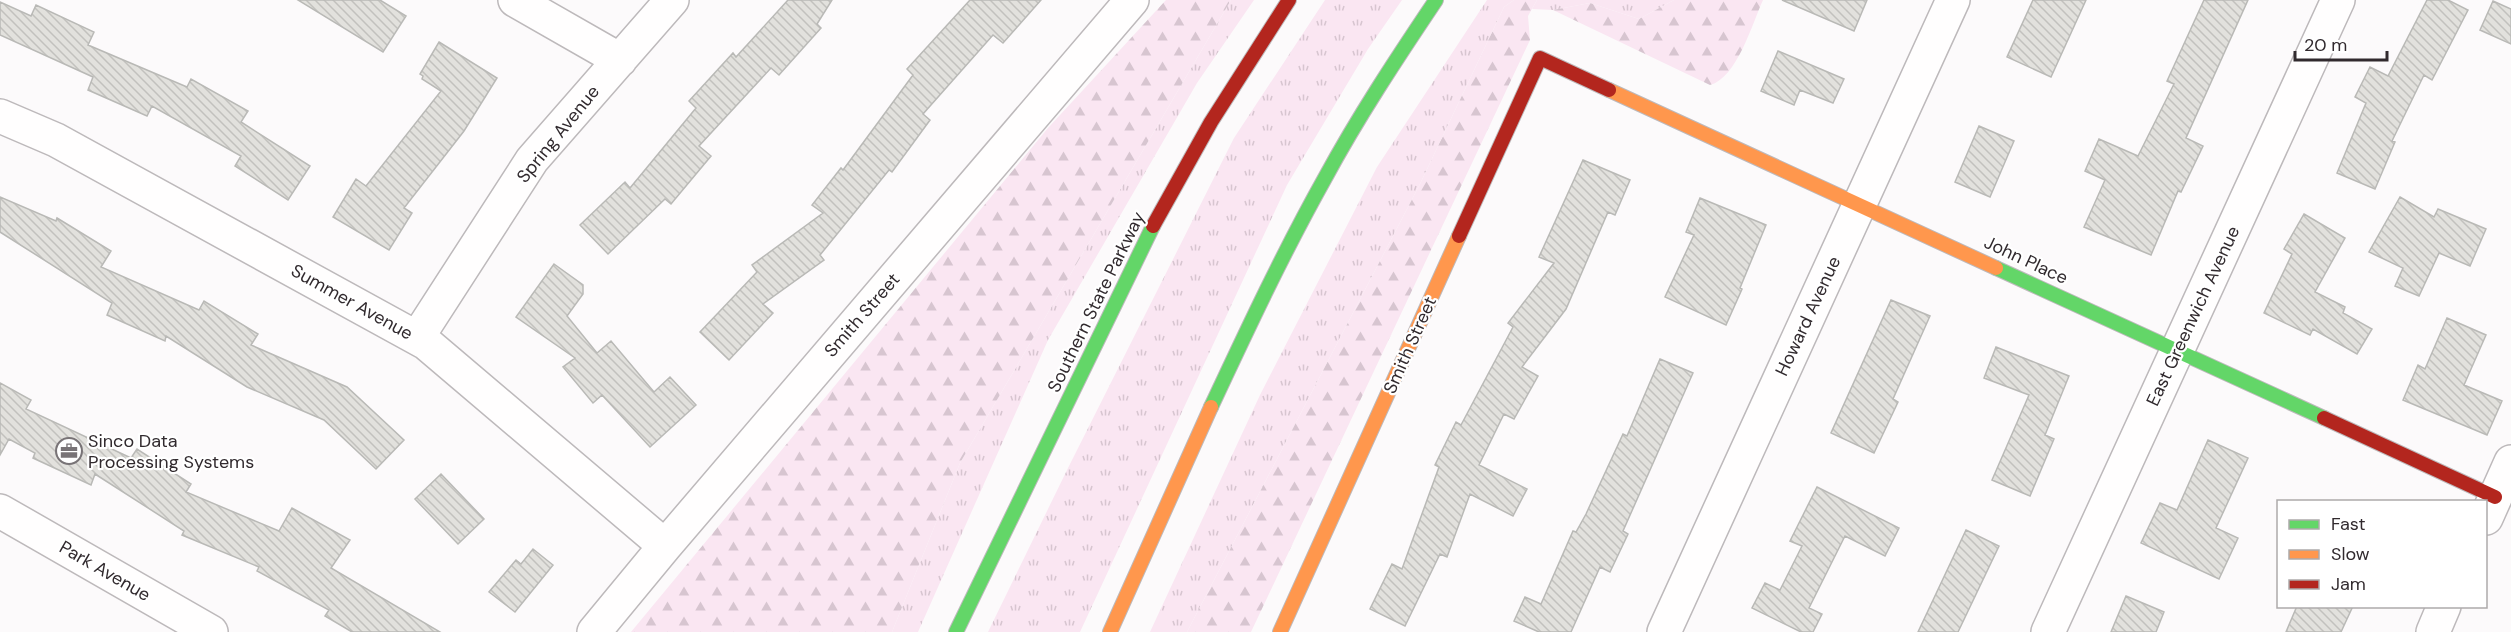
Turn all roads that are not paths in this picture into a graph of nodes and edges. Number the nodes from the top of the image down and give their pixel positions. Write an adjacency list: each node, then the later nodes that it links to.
1 (515, 0): 9 (street)
2 (672, 0): 9 (street, Spring Avenue)
3 (1132, 0): 18 (street, Smith Street)
4 (1289, 0): 22 (main road, Southern State Parkway)
5 (1436, 0): 23 (main road)
6 (1953, 0): 11 (street, Howard Avenue)
7 (2338, 0): 13 (street, East Greenwich Avenue)
8 (1540, 58): 11 (main road, John Place); 24 (main road, Smith Street)
9 (620, 60): 12 (street, Spring Avenue)
10 (0, 116): 12 (street, Summer Avenue)
11 (1860, 203): 13 (main road, John Place); 25 (street, Howard Avenue)
12 (417, 338): 18 (street, Summer Avenue)
13 (2177, 351): 15 (main road, John Place); 26 (street, East Greenwich Avenue)
14 (2511, 462): 16 (street)
15 (2476, 500)
16 (2490, 507)
17 (0, 511): 20 (street, Park Avenue)
18 (664, 546): 21 (street, Smith Street)
19 (2443, 608): 27 (street)
20 (211, 632)
21 (594, 632)
22 (956, 632)
23 (1110, 632)
24 (1280, 632)
25 (1664, 632)
26 (2048, 632)
27 (2433, 632)

